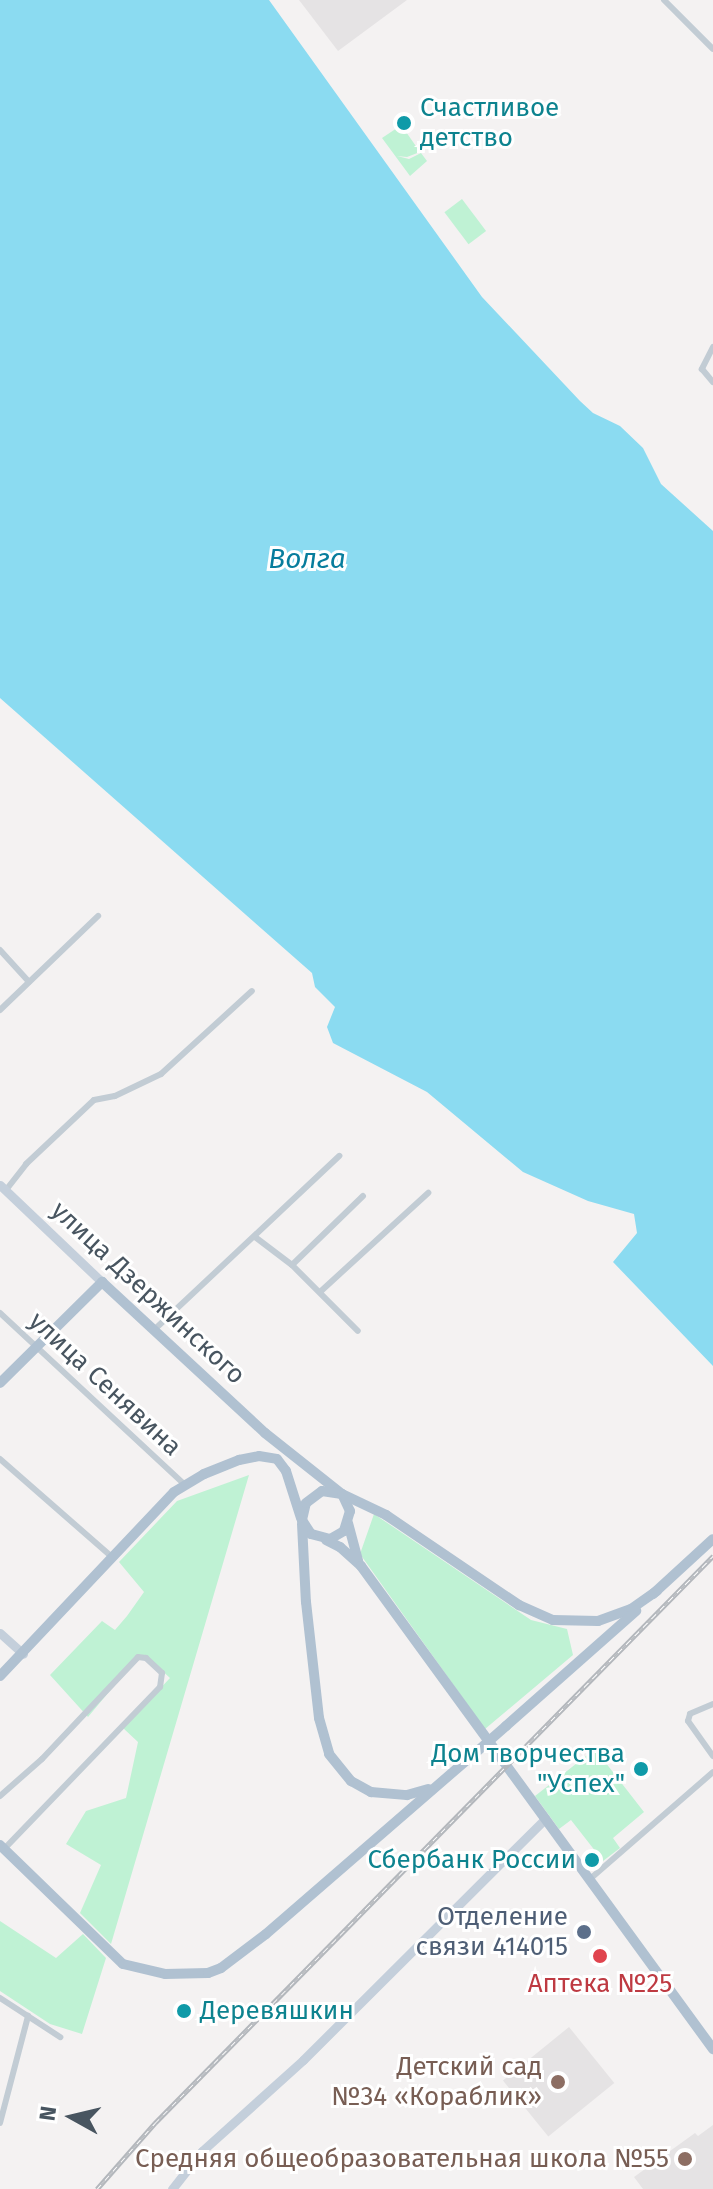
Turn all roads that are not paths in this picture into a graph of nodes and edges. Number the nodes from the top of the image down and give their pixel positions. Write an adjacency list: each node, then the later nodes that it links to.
1 (664, 0): 2 (street)
2 (713, 49)
3 (713, 347): 4 (street)
4 (713, 382)
5 (98, 916): 7 (street)
6 (0, 950): 7 (street)
7 (29, 982): 9 (street)
8 (252, 991): 11 (street)
9 (0, 1010)
10 (339, 1156): 14 (street)
11 (3, 1187): 16 (street, улица Дзержинского)
12 (428, 1193): 17 (street)
13 (363, 1196): 15 (street)
14 (255, 1237): 15 (street); 19 (street)
15 (292, 1265): 17 (street)
16 (102, 1282): 19 (main road, улица Дзержинского); 21 (main road)
17 (320, 1292): 20 (street)
18 (0, 1313): 21 (street, улица Сенявина)
19 (155, 1329): 23 (main road, улица Дзержинского)
20 (358, 1331)
21 (35, 1347): 22 (main road); 26 (street, улица Сенявина)
22 (0, 1383)
23 (265, 1433): 25 (street); 27 (main road, улица Дзержинского)
24 (0, 1459): 32 (street)
25 (285, 1467): 26 (main road); 28 (main road)
26 (184, 1484): 32 (main road)
27 (342, 1494): 28 (main road); 29 (main road); 34 (main road, улица Дзержинского)
28 (302, 1522): 30 (main road); 41 (main road)
29 (348, 1523): 30 (main road); 33 (main road)
30 (324, 1539): 33 (main road)
31 (713, 1539): 34 (main road)
32 (113, 1558): 36 (main road)
33 (361, 1566): 43 (main road)
34 (657, 1591): 41 (main road, bridge)
35 (0, 1633): 36 (street)
36 (23, 1654): 37 (main road)
37 (0, 1676)
38 (713, 1704): 39 (street)
39 (713, 1756)
40 (713, 1772): 45 (street)
41 (443, 1780): 44 (main road)
42 (0, 1796): 44 (street)
43 (545, 1819): 45 (main road); 53 (street)
44 (2, 1847)
45 (590, 1879): 49 (main road)
46 (0, 1998): 47 (street)
47 (28, 2016): 48 (street); 51 (street)
48 (60, 2037)
49 (713, 2049)
50 (0, 2077): 51 (street)
51 (11, 2081): 52 (street)
52 (0, 2123)
53 (172, 2189)

